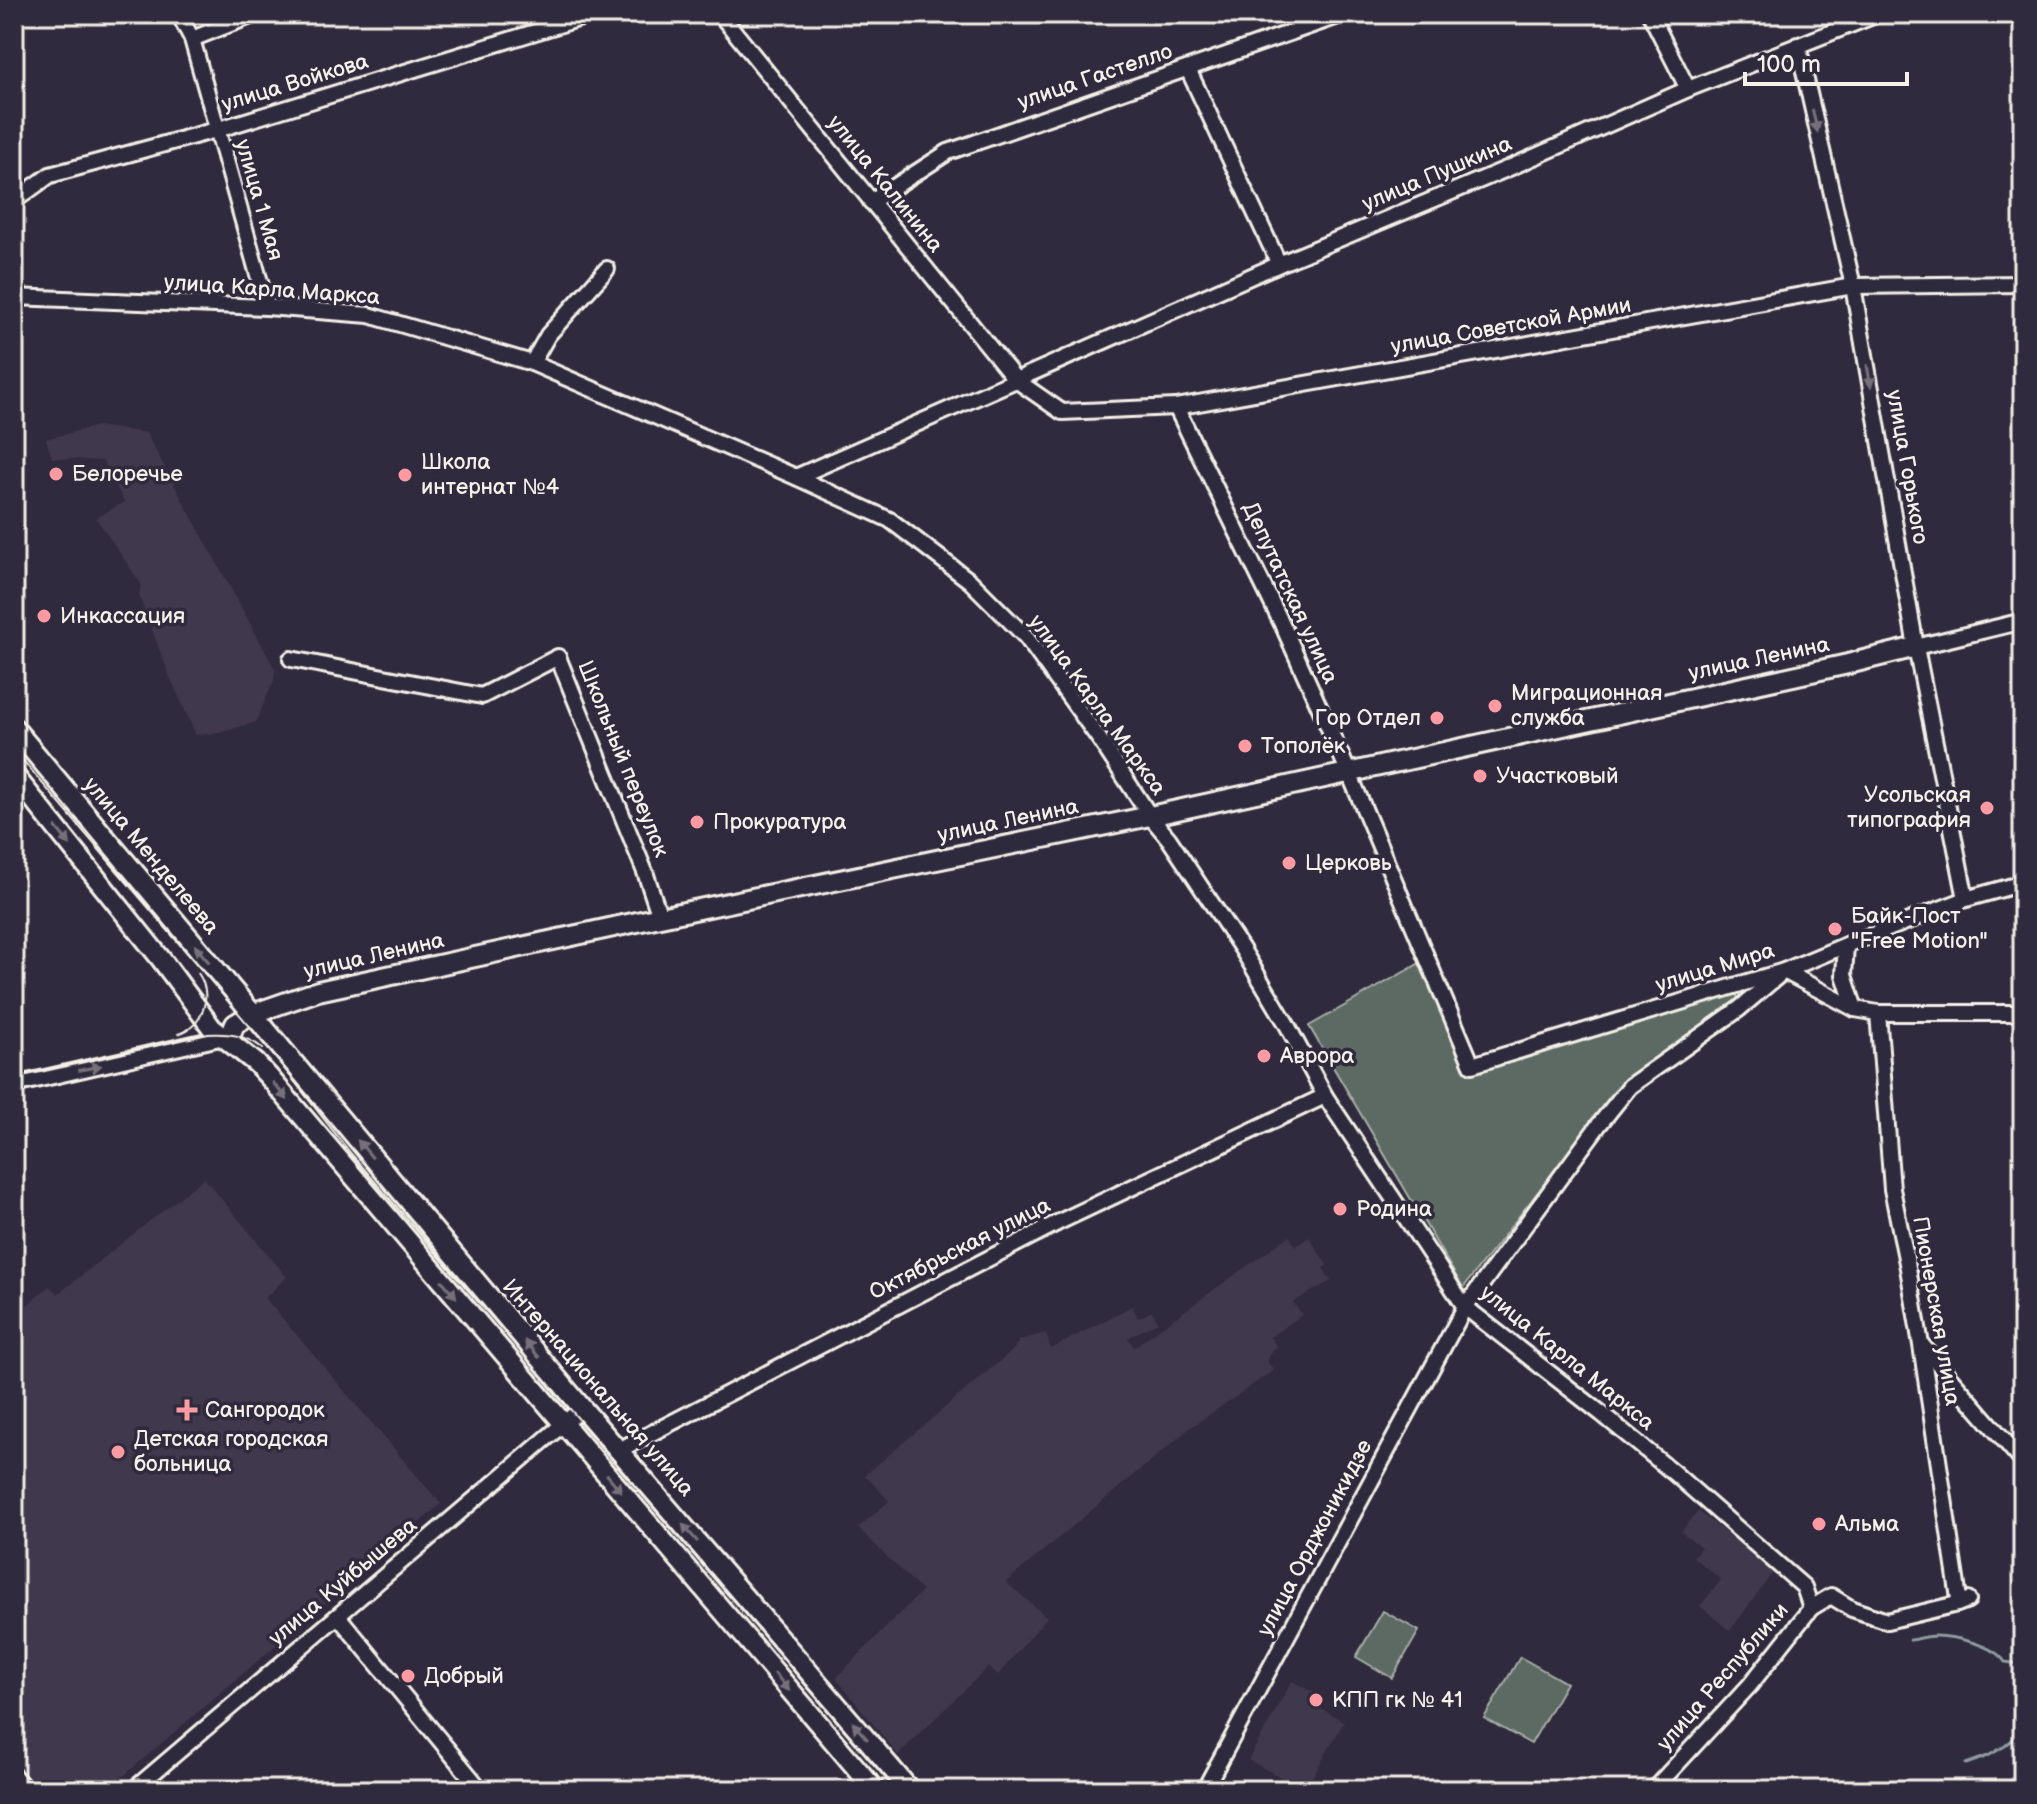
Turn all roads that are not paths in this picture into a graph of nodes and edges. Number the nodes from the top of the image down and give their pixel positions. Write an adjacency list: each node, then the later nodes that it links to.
1 (179, 14): 8 (street, улица 1 Мая)
2 (256, 14): 8 (street)
3 (594, 14): 12 (street, улица Войкова)
4 (720, 14): 14 (street, улица Калинина)
5 (1344, 14): 10 (street, улица Гастелло)
6 (1650, 14): 11 (street)
7 (1878, 14): 9 (street, улица Пушкина)
8 (192, 39): 12 (street, улица 1 Мая)
9 (1798, 45): 11 (street, улица Пушкина); 18 (street, улица Горького, one-way to 18)
10 (1188, 69): 14 (street, улица Гастелло); 15 (street)
11 (1688, 89): 15 (street, улица Пушкина)
12 (216, 130): 13 (street, улица Войкова); 20 (street, улица 1 Мая)
13 (14, 201)
14 (871, 202): 22 (street, улица Калинина)
15 (1279, 264): 22 (street, улица Пушкина); 24 (street)
16 (607, 269): 21 (street)
17 (2023, 284): 18 (street, улица Советской Армии)
18 (1853, 286): 23 (street, улица Советской Армии); 26 (street, улица Горького, one-way to 26)
19 (14, 297): 20 (street, улица Карла Маркса)
20 (267, 307): 21 (street, улица Карла Маркса)
21 (532, 363): 24 (street, улица Карла Маркса)
22 (1016, 380): 23 (street, улица Советской Армии); 24 (street, улица Пушкина)
23 (1176, 407): 29 (street, Депутатская улица)
24 (796, 477): 31 (street, улица Карла Маркса)
25 (2023, 621): 26 (street, улица Ленина)
26 (1916, 647): 29 (main road, улица Ленина); 33 (street, улица Горького)
27 (291, 659): 34 (street, Школьный переулок)
28 (14, 728): 40 (main road, улица Менделеева, one-way to 28)
29 (1349, 773): 31 (main road, улица Ленина); 42 (street, Депутатская улица)
30 (14, 775): 41 (main road, one-way to 41)
31 (1150, 816): 34 (main road, улица Ленина); 44 (street, улица Карла Маркса)
32 (2023, 883): 33 (street, улица Мира)
33 (1966, 899): 35 (street, улица Мира)
34 (660, 917): 40 (main road, улица Ленина)
35 (1846, 945): 36 (street, улица Мира); 37 (street)
36 (1784, 971): 37 (street); 42 (street, улица Мира); 45 (street, улица Орджоникидзе)
37 (1855, 1009): 38 (street)
38 (1878, 1013): 39 (street); 46 (street, Пионерская улица)
39 (2023, 1013)
40 (252, 1014): 41 (main road, улица Ленина); 47 (main road, Интернациональная улица, one-way to 40)
41 (224, 1037): 43 (street, улица Ленина, one-way to 41); 48 (main road, one-way to 48)
42 (1472, 1065)
43 (14, 1085)
44 (1325, 1096): 45 (street, улица Карла Маркса); 49 (street, Октябрьская улица)
45 (1465, 1307): 51 (street, улица Карла Маркса); 60 (street, улица Орджоникидзе)
46 (1921, 1345): 50 (street); 52 (street, Пионерская улица)
47 (582, 1408): 48 (street, улица Куйбышева); 49 (main road, Интернациональная улица)
48 (564, 1423): 53 (street, улица Куйбышева); 58 (main road, one-way to 58)
49 (619, 1450): 59 (main road, Интернациональная улица, one-way to 49)
50 (2023, 1462)
51 (1804, 1587): 52 (street, улица Республики)
52 (1811, 1608): 61 (street, улица Республики)
53 (338, 1616): 56 (street, улица Куйбышева); 57 (street)
54 (14, 1776): 55 (street)
55 (26, 1790)
56 (133, 1790)
57 (481, 1790)
58 (875, 1790)
59 (910, 1790)
60 (1204, 1790)
61 (1653, 1790)

